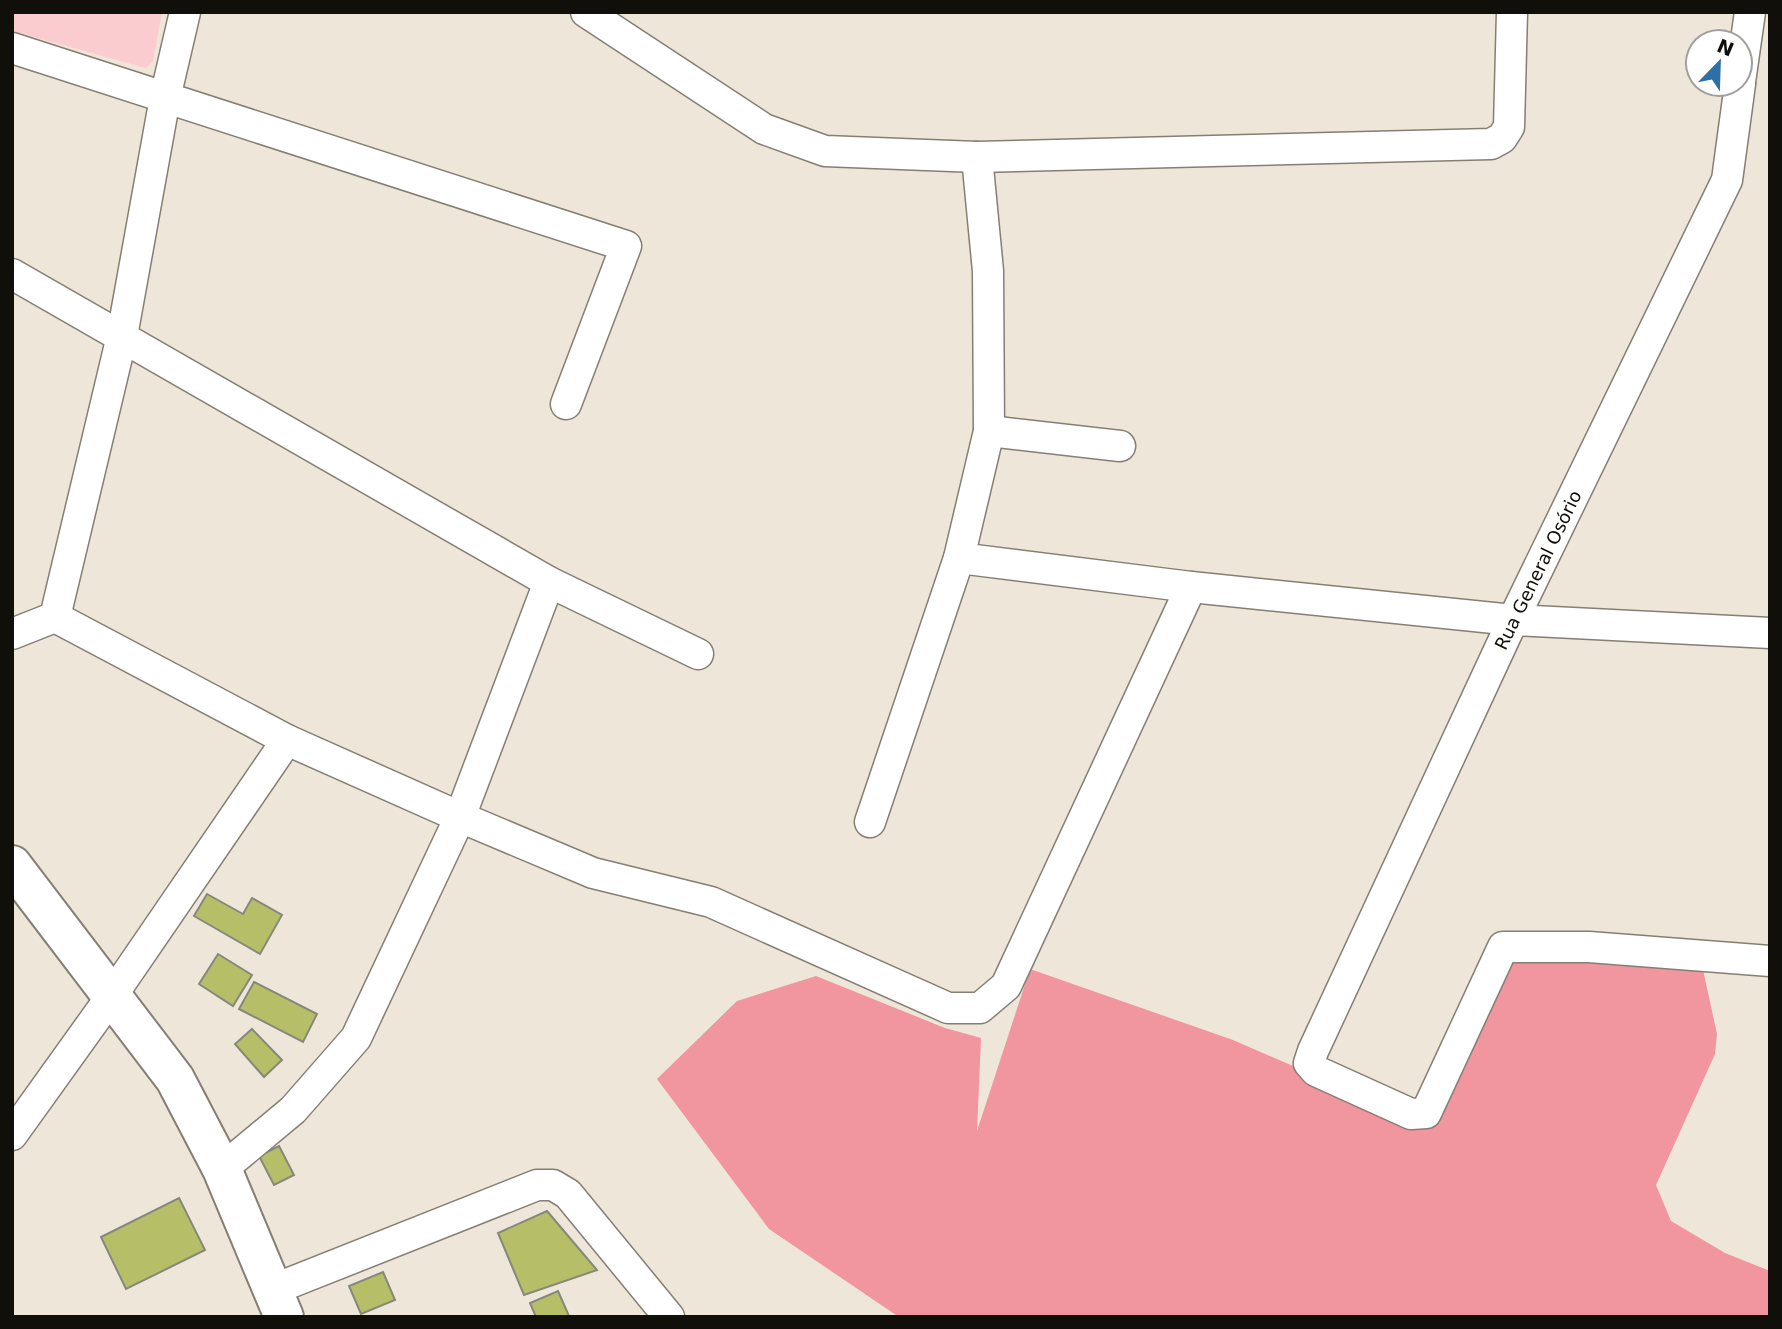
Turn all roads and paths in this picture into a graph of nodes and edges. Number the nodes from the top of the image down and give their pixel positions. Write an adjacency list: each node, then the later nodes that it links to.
1 (186, 12): 5 (street)
2 (586, 12): 7 (street)
3 (1512, 12): 7 (street)
4 (12, 48): 5 (street)
5 (165, 98): 9 (street); 10 (street)
6 (1738, 98): 17 (street, Rua General Osório)
7 (977, 157): 11 (street)
8 (12, 274): 9 (street)
9 (122, 336): 14 (street); 16 (street)
10 (566, 404)
11 (989, 431): 12 (street); 13 (street)
12 (1120, 446)
13 (959, 558): 15 (street); 23 (street)
14 (549, 582): 20 (street); 22 (street)
15 (1191, 587): 17 (street); 22 (street)
16 (55, 617): 19 (street); 21 (street)
17 (1513, 620): 18 (street); 25 (street, Rua General Osório)
18 (1770, 633)
19 (12, 634)
20 (698, 654)
21 (287, 740): 22 (street); 26 (street)
22 (460, 817): 28 (street)
23 (870, 822)
24 (12, 864): 26 (street)
25 (1770, 961)
26 (111, 997): 27 (street); 28 (street)
27 (12, 1135)
28 (222, 1169): 29 (street)
29 (278, 1303): 30 (street)
30 (669, 1317)

